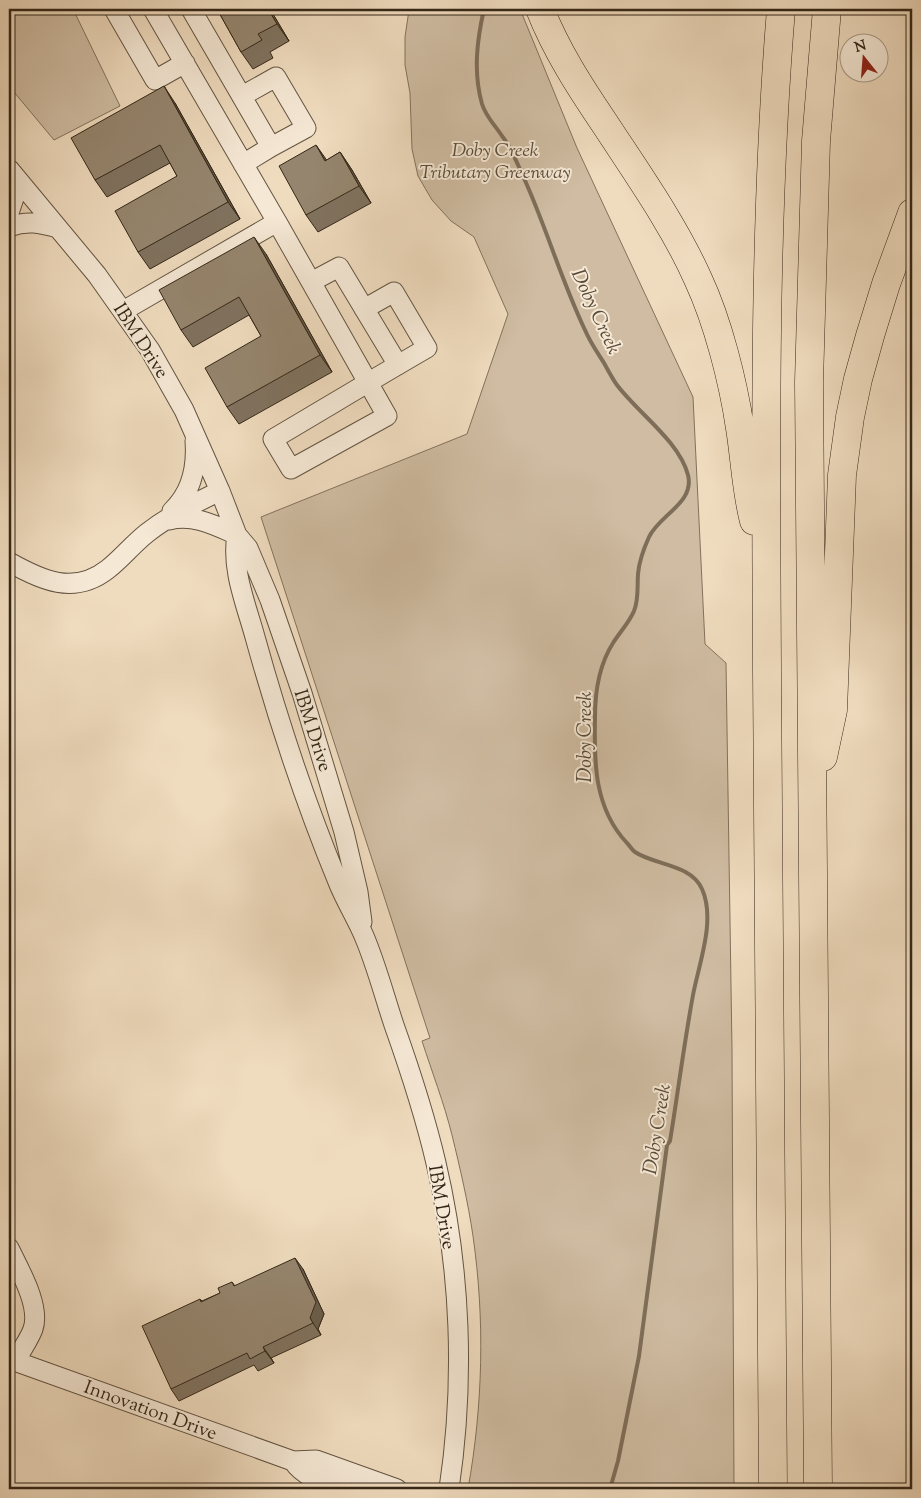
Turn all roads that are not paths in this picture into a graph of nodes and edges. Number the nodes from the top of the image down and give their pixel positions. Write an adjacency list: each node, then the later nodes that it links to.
1 (114, 9): 7 (street)
2 (153, 9): 7 (street)
3 (191, 9): 8 (street)
4 (540, 9): 29 (highway)
5 (781, 9): 29 (highway)
6 (827, 9): 30 (highway)
7 (185, 64): 10 (street)
8 (242, 96): 9 (street); 9 (street)
9 (271, 147): 10 (street)
10 (243, 164): 16 (street)
11 (9, 169): 13 (street, IBM Drive)
12 (9, 174): 14 (street)
13 (36, 202): 17 (street); 18 (street, IBM Drive)
14 (9, 213)
15 (912, 213): 30 (highway)
16 (277, 222): 19 (street); 21 (street)
17 (9, 225): 18 (street)
18 (58, 228): 21 (street, IBM Drive)
19 (312, 282): 20 (street); 23 (street)
20 (364, 309): 22 (street); 22 (street)
21 (124, 311): 24 (street, IBM Drive)
22 (398, 365): 23 (street)
23 (368, 382): 23 (street)
24 (194, 430): 25 (street, IBM Drive); 26 (street)
25 (220, 492): 26 (street); 27 (street, IBM Drive)
26 (160, 523): 27 (street); 28 (street)
27 (237, 535): 31 (street, IBM Drive); 31 (street, IBM Drive)
28 (9, 562)
29 (767, 566): 38 (highway)
30 (812, 802): 39 (highway)
31 (363, 935): 37 (street, IBM Drive)
32 (9, 1248): 33 (street)
33 (12, 1360): 34 (street, Innovation Drive)
34 (293, 1461): 35 (street); 36 (street)
35 (344, 1489)
36 (397, 1489)
37 (448, 1489)
38 (773, 1489)
39 (818, 1489)

